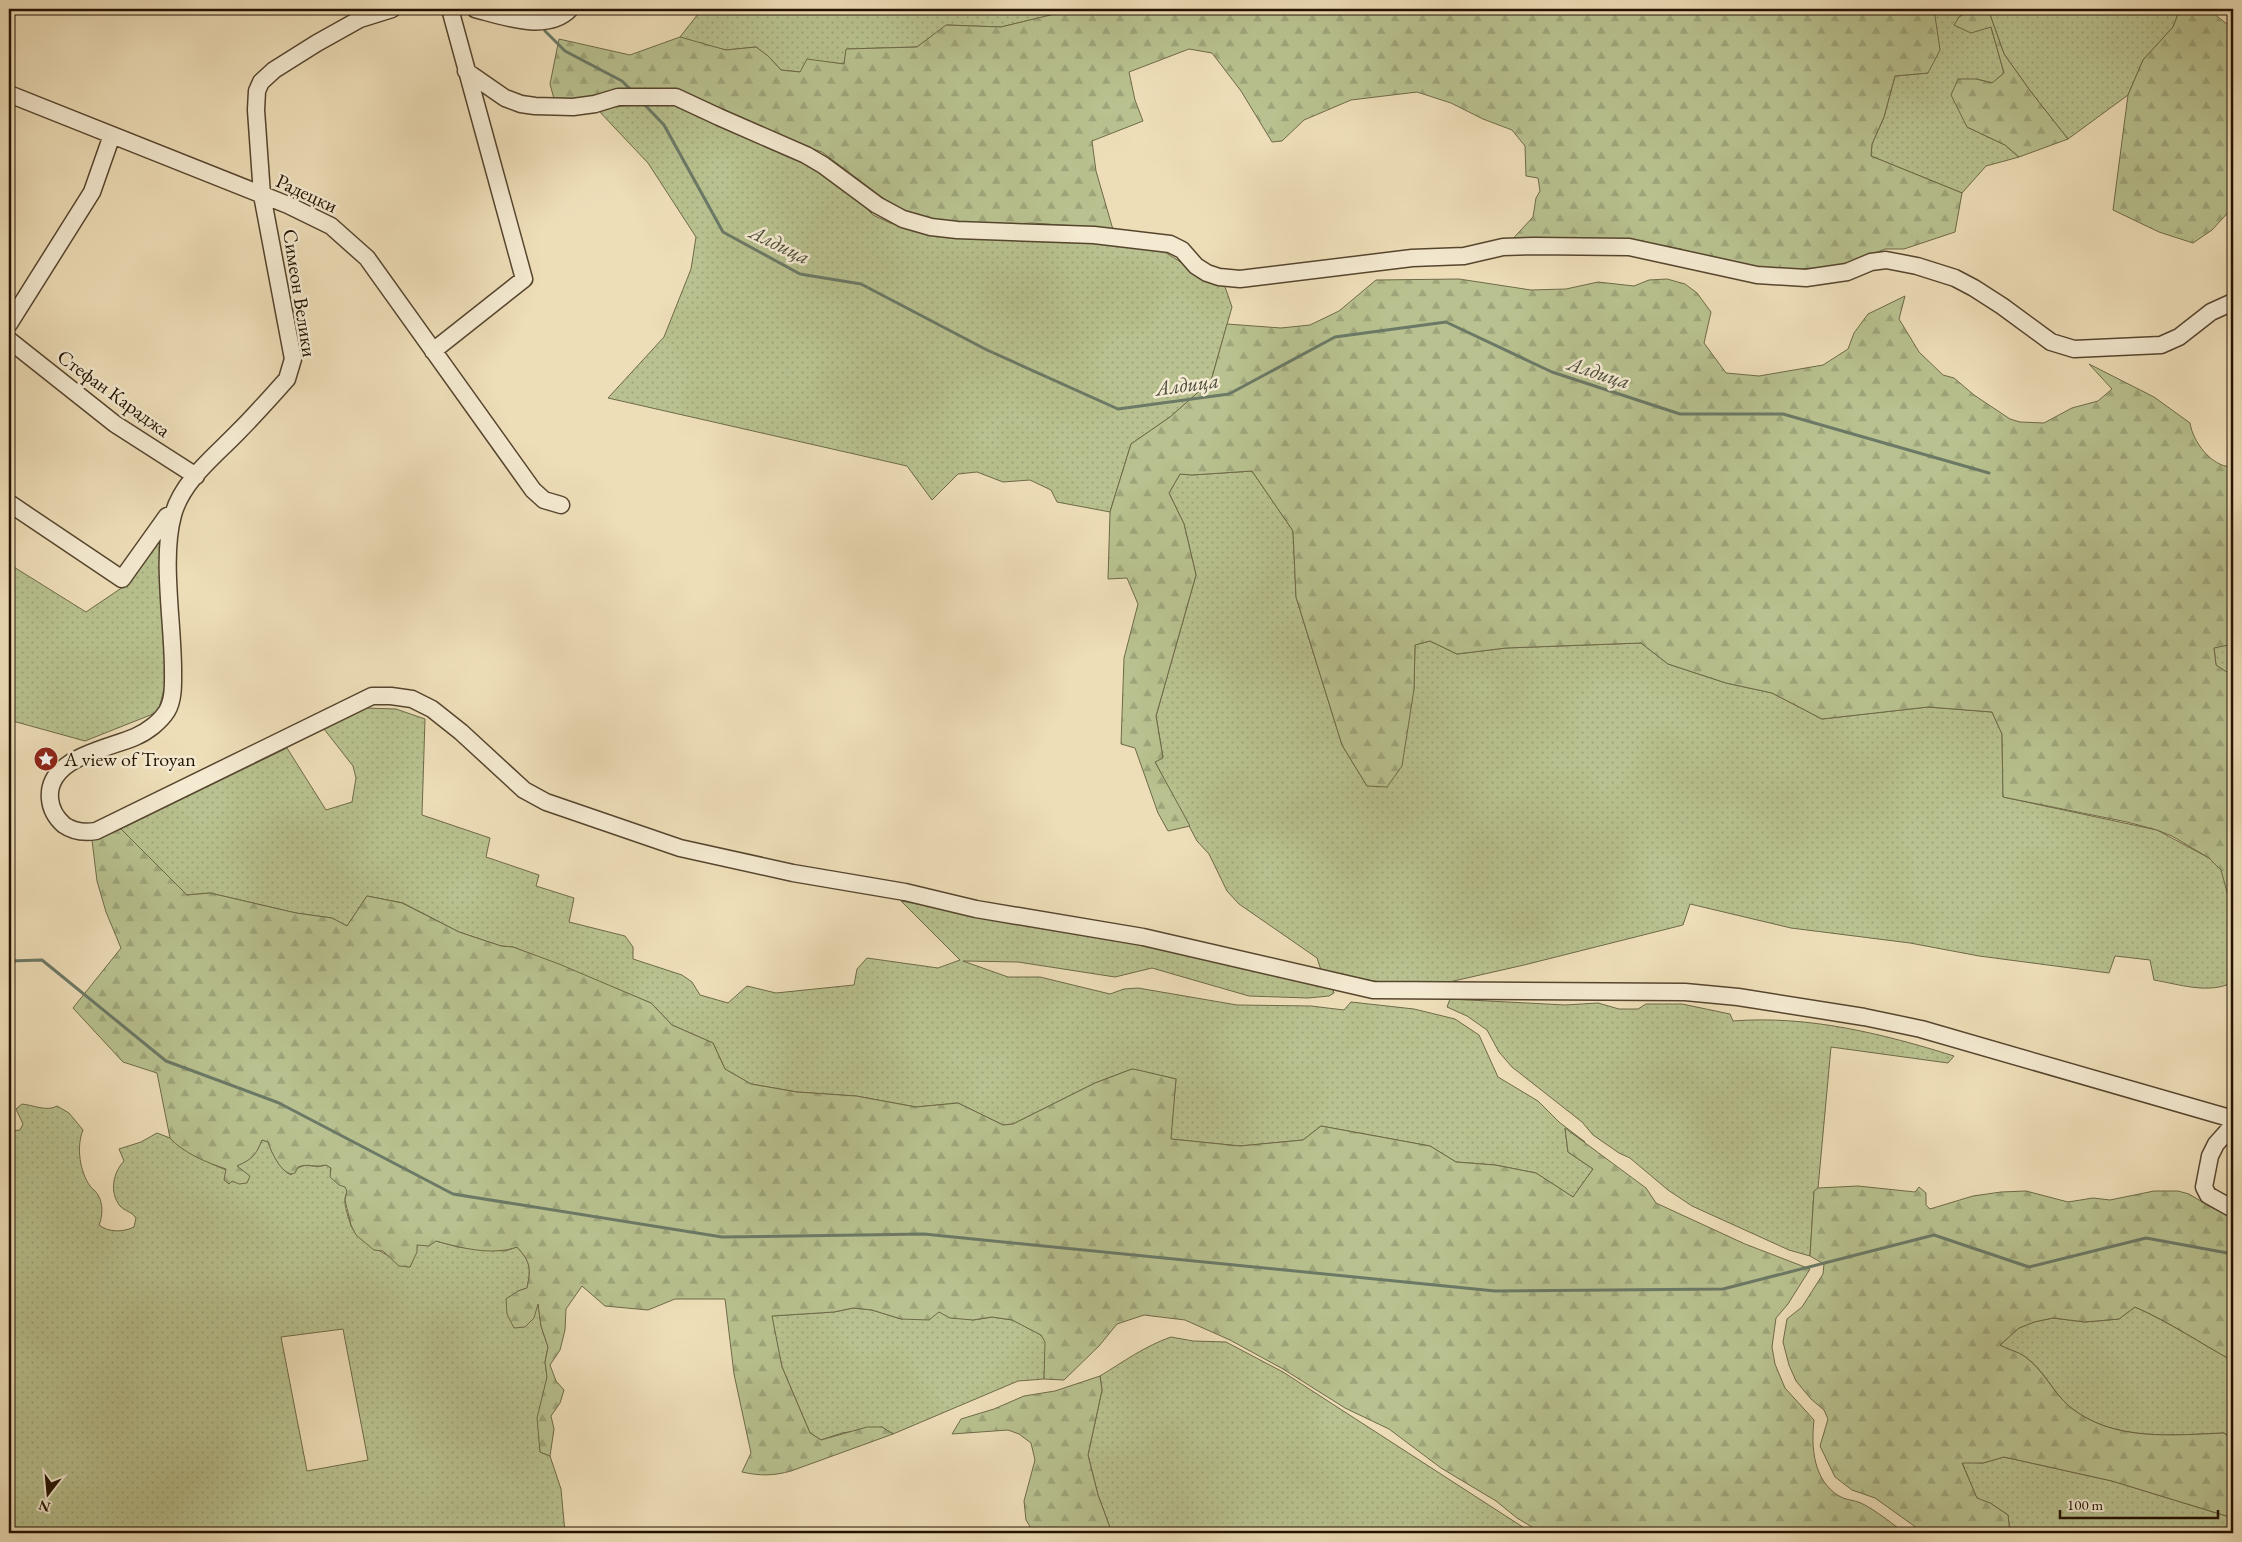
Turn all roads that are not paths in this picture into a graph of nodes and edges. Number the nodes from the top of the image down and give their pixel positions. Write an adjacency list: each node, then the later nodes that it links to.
1 (392, 9): 8 (street, Симеон Велики)
2 (450, 9): 5 (street)
3 (474, 9): 4 (street)
4 (570, 9)
5 (466, 71): 9 (street); 12 (street)
6 (9, 95): 7 (street, Радецки)
7 (112, 135): 8 (street, Радецки); 10 (street)
8 (262, 195): 12 (street, Радецки); 13 (street, Симеон Велики)
9 (2233, 302)
10 (9, 324)
11 (9, 340): 13 (street, Стефан Караджа)
12 (433, 351): 15 (street, Радецки)
13 (196, 476): 16 (street, Симеон Велики)
14 (9, 503): 16 (street)
15 (561, 505)
16 (173, 514): 17 (street, Симеон Велики)
17 (2233, 1119)
18 (2233, 1125): 19 (street)
19 (2233, 1209)

